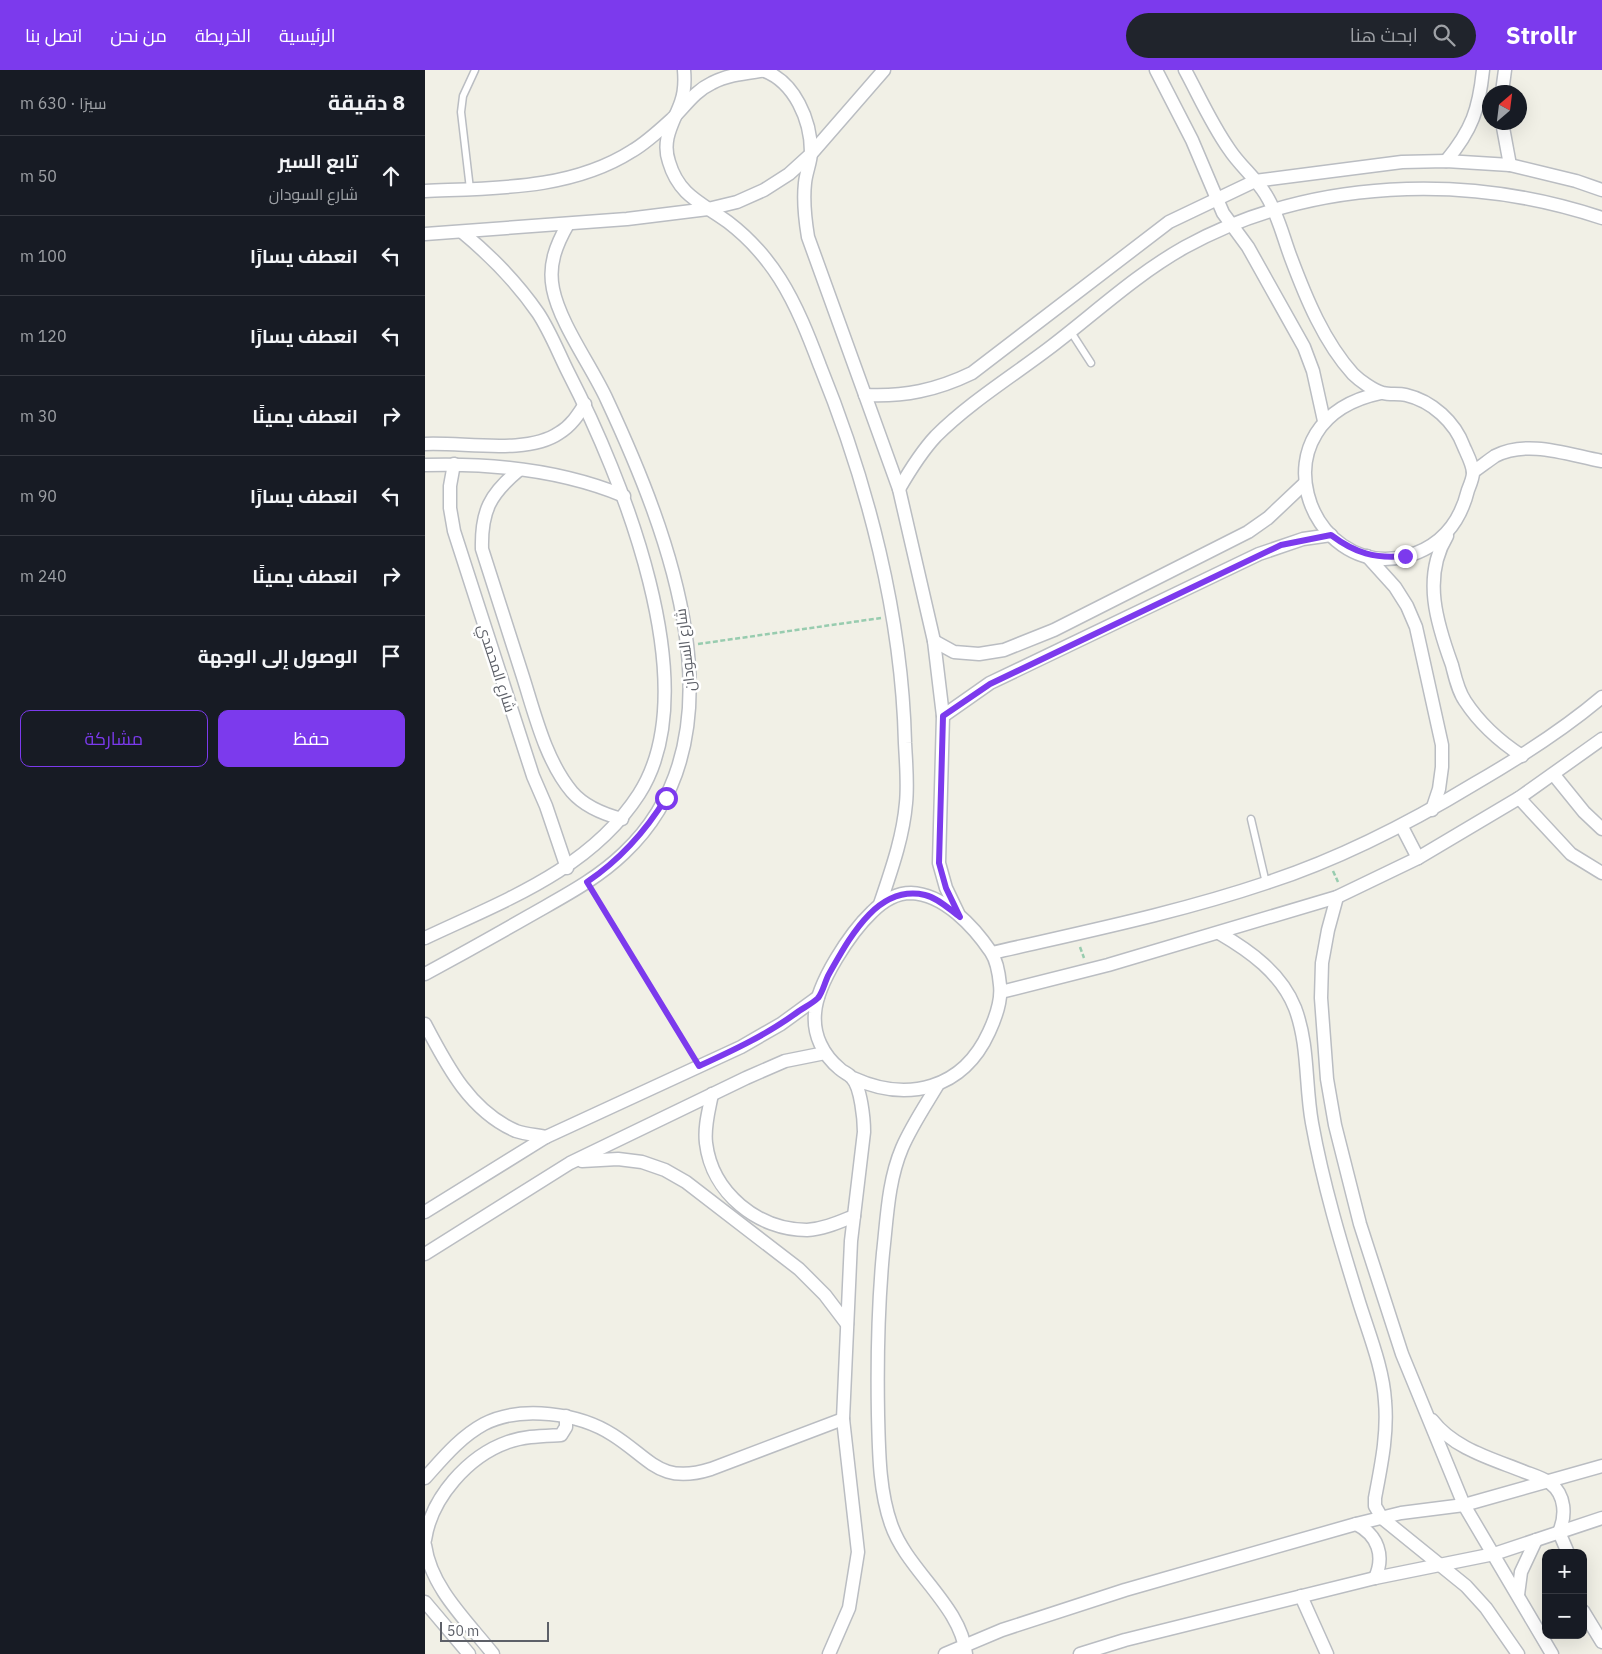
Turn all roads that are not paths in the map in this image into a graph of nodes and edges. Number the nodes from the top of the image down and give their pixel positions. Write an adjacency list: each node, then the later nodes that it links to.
1 (475, 70): 16 (lane)
2 (684, 70): 10 (street)
3 (765, 70): 10 (street); 12 (street)
4 (885, 70): 12 (street)
5 (1156, 70): 19 (street)
6 (1185, 70): 15 (street)
7 (1483, 70): 13 (street)
8 (1505, 70): 9 (street)
9 (1503, 85)
10 (673, 118): 16 (street); 20 (street)
11 (1503, 130): 14 (street)
12 (811, 154): 20 (street); 30 (street)
13 (1446, 161): 14 (street); 15 (street)
14 (1510, 166): 17 (street)
15 (1255, 181): 19 (street); 21 (street)
16 (470, 189): 18 (street)
17 (1602, 190)
18 (425, 191)
19 (1216, 199): 24 (street); 30 (street)
20 (708, 209): 23 (street); 62 (street)
21 (1273, 209): 22 (street); 24 (street); 29 (street)
22 (1602, 218)
23 (568, 224): 25 (street); 67 (street, شارع السودان)
24 (1233, 226): 27 (street); 32 (street)
25 (462, 232): 26 (street); 31 (street, شارع السودان)
26 (425, 234)
27 (1071, 332): 28 (lane); 40 (street)
28 (1091, 363)
29 (1381, 393): 32 (street); 38 (street)
30 (865, 395): 40 (street)
31 (585, 404): 33 (street); 41 (street, شارع السودان)
32 (1325, 421): 39 (street)
33 (425, 444)
34 (1602, 461): 38 (street)
35 (454, 464): 36 (street); 37 (street); 58 (street, شارع المحمدي)
36 (425, 465)
37 (519, 470): 41 (street); 53 (street, شارع المحمدي)
38 (1473, 472): 42 (street)
39 (1305, 483): 43 (street); 45 (street)
40 (899, 489): 45 (street)
41 (624, 496): 53 (street, شارع السودان)
42 (1452, 527): 44 (street); 49 (street)
43 (1331, 535): 44 (street); 47 (street)
44 (1367, 556): 52 (street)
45 (934, 641): 47 (street)
46 (1602, 697): 49 (street)
47 (943, 716): 63 (street)
48 (1602, 739): 50 (street)
49 (1522, 756): 52 (street)
50 (1554, 774): 51 (street); 56 (street)
51 (1519, 798): 57 (street); 59 (street)
52 (1431, 810): 55 (street)
53 (622, 819): 58 (street, شارع السودان)
54 (1251, 819): 60 (lane)
55 (1402, 827): 57 (street); 60 (street)
56 (1602, 829)
57 (1417, 858): 61 (street)
58 (567, 868): 65 (street, شارع السودان)
59 (1602, 873)
60 (1266, 883): 66 (street)
61 (1340, 895): 64 (street); 81 (street)
62 (880, 904): 63 (street); 69 (street)
63 (960, 917): 66 (street)
64 (1219, 933): 68 (street); 88 (street)
65 (425, 938)
66 (992, 953): 68 (street)
67 (425, 974)
68 (1001, 992): 73 (street)
69 (818, 997): 71 (street); 75 (street)
70 (425, 1024): 75 (street)
71 (825, 1053): 72 (street); 74 (street)
72 (853, 1078): 73 (street); 78 (street)
73 (937, 1086): 104 (street)
74 (712, 1094): 76 (street); 78 (street)
75 (546, 1137): 77 (street)
76 (570, 1163): 79 (street); 80 (street)
77 (425, 1212)
78 (854, 1216): 80 (street)
79 (425, 1254)
80 (847, 1324): 83 (street)
81 (1423, 1408): 86 (street); 87 (street)
82 (565, 1416): 83 (street); 85 (street); 92 (street)
83 (843, 1419): 107 (street)
84 (1602, 1466): 86 (street)
85 (425, 1478)
86 (1549, 1482): 87 (street); 91 (street)
87 (1464, 1505): 88 (street); 96 (street)
88 (1382, 1518): 90 (street); 97 (street)
89 (1602, 1518): 91 (street)
90 (1356, 1524): 98 (street); 104 (street)
91 (1559, 1532): 93 (street); 95 (street)
92 (425, 1540)
93 (1536, 1540): 96 (street); 99 (street)
94 (425, 1545): 106 (street)
95 (1566, 1549)
96 (1494, 1554): 97 (street); 99 (street)
97 (1439, 1565): 98 (street); 111 (street)
98 (1375, 1578): 100 (street)
99 (1518, 1595): 112 (street)
100 (1301, 1596): 109 (street); 110 (street)
101 (425, 1602): 105 (street)
102 (1587, 1618): 103 (street)
103 (1602, 1642)
104 (965, 1650): 108 (street)
105 (469, 1654)
106 (493, 1654)
107 (829, 1654)
108 (945, 1654)
109 (1080, 1654)
110 (1327, 1654)
111 (1518, 1654)
112 (1552, 1654)

